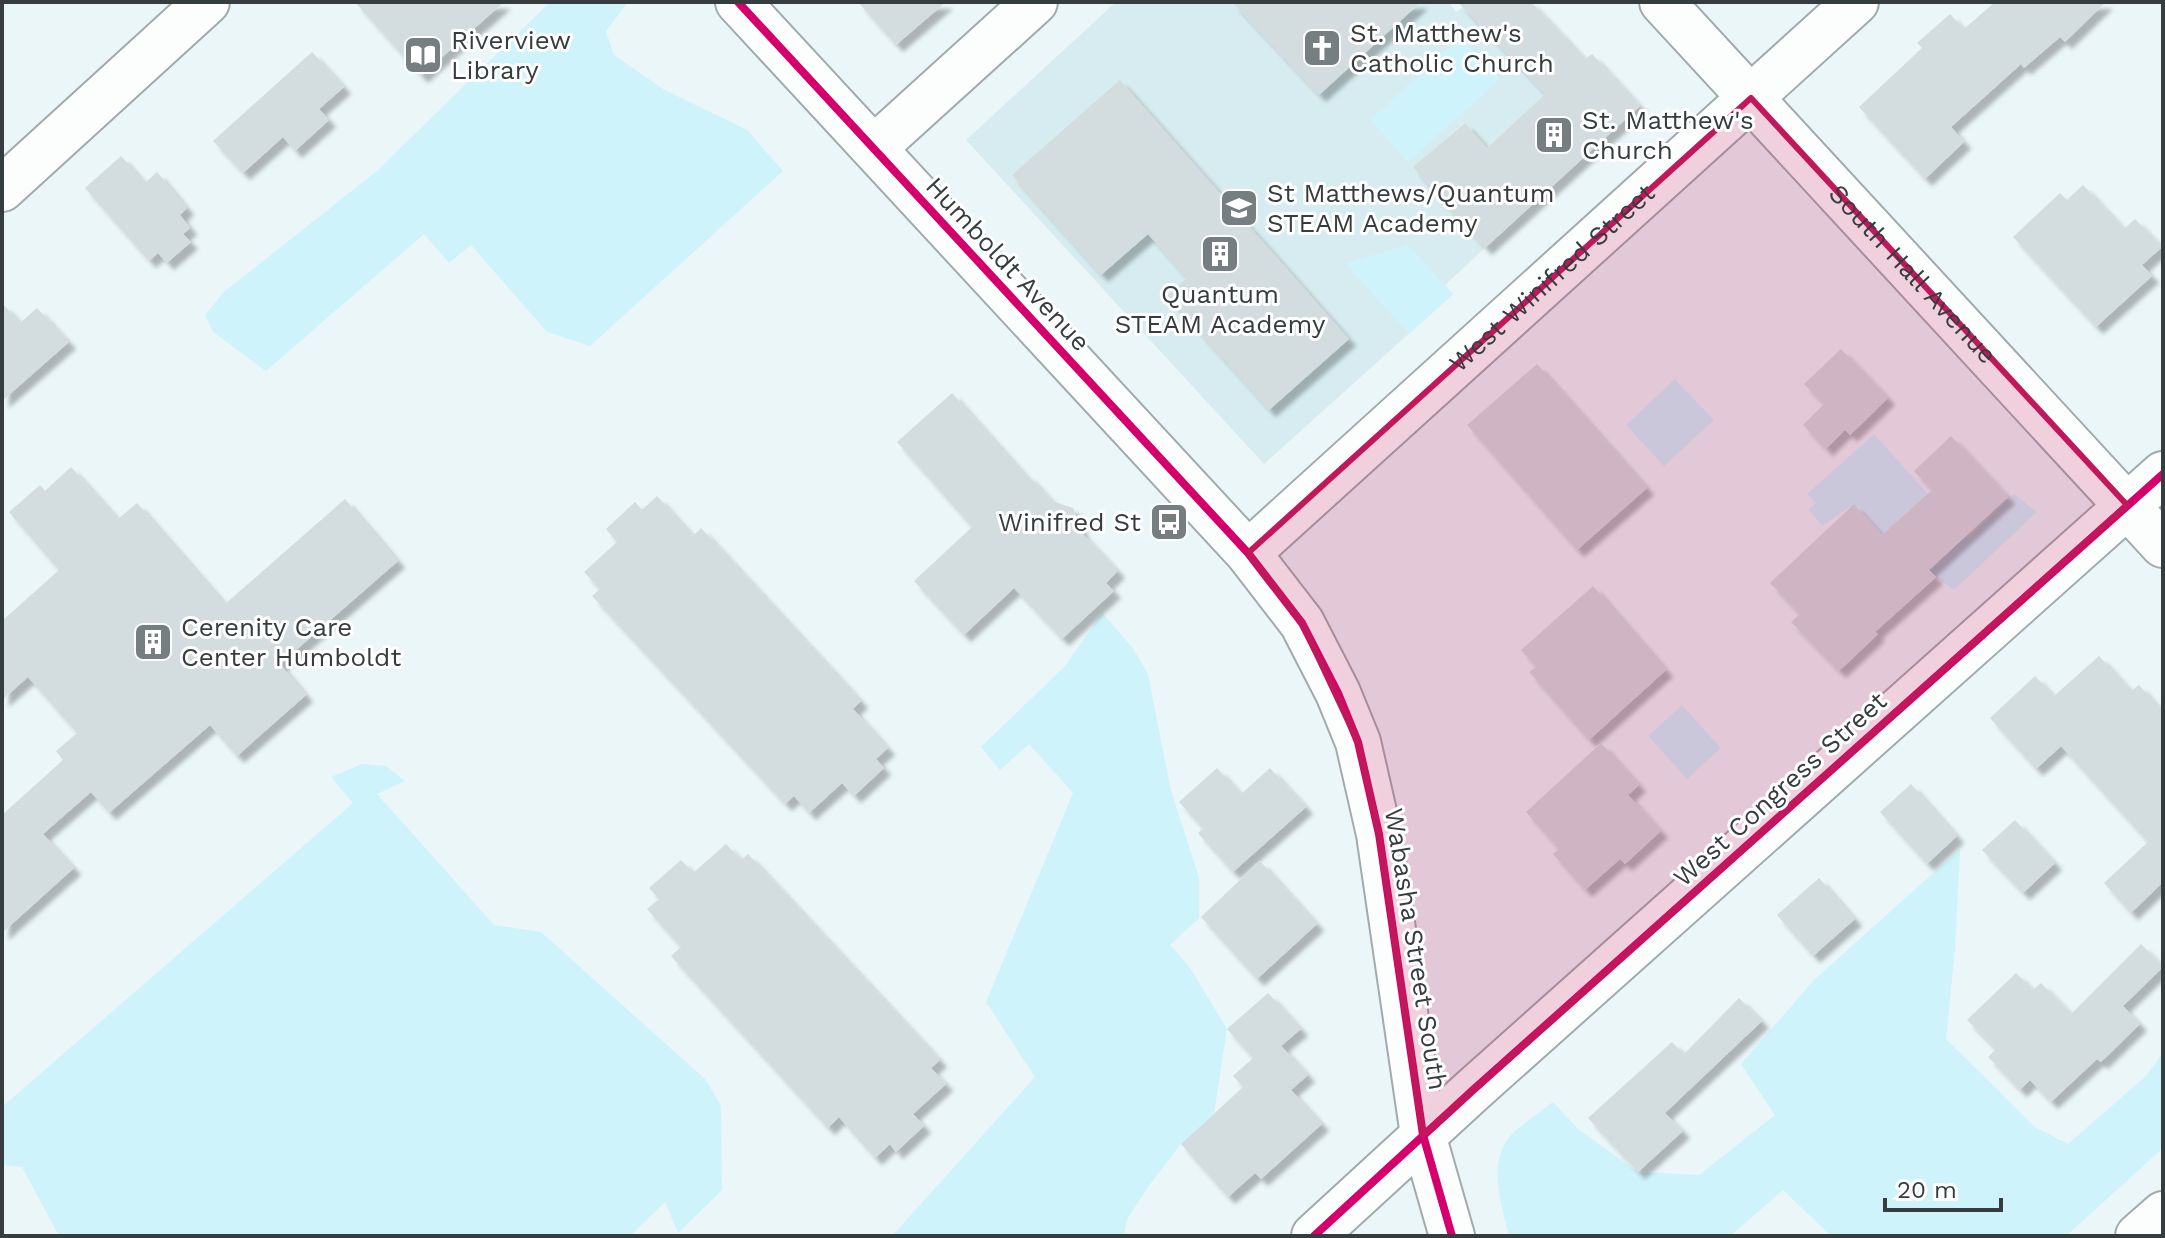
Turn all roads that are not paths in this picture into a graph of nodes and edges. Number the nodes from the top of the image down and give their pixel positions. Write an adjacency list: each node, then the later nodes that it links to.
1 (207, 2): 8 (street)
2 (738, 2): 7 (street, Humboldt Avenue)
3 (1035, 2): 7 (street)
4 (1662, 2): 6 (street, South Hall Avenue)
5 (1856, 2): 6 (street, West Winifred Street)
6 (1751, 98): 10 (street, South Hall Avenue); 12 (street, West Winifred Street)
7 (874, 148): 12 (street, Humboldt Avenue)
8 (2, 189)
9 (2163, 474): 10 (street, West Congress Street)
10 (2127, 505): 11 (street, South Hall Avenue); 13 (street, West Congress Street)
11 (2163, 545)
12 (1248, 553): 13 (street, Wabasha Street South)
13 (1423, 1135): 15 (street, West Congress Street); 16 (street, Wabasha Street South)
14 (2163, 1214): 17 (street)
15 (1314, 1236)
16 (1452, 1236)
17 (2138, 1236)

